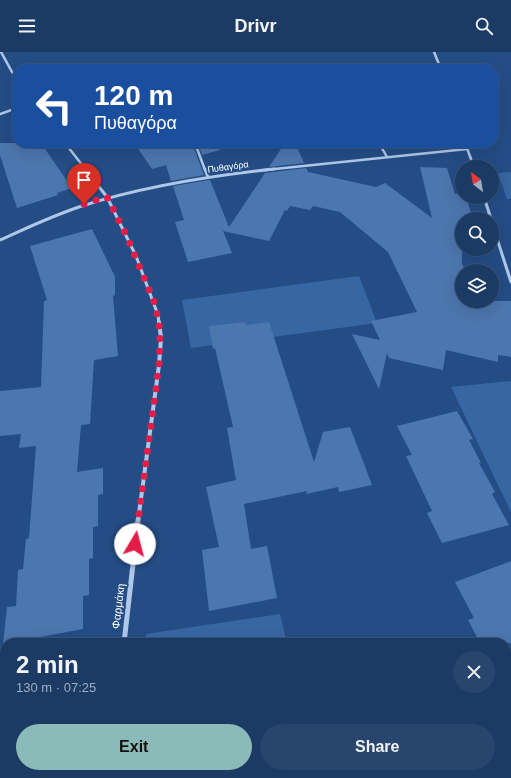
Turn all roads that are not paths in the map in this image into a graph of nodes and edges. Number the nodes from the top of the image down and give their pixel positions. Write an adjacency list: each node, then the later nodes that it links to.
1 (1, 52): 4 (street)
2 (434, 52): 3 (street)
3 (439, 64)
4 (12, 72)
5 (12, 110): 6 (street)
6 (0, 114)
7 (69, 148): 14 (street, Φαρμάκη)
8 (197, 148): 13 (street)
9 (382, 148): 11 (street)
10 (467, 149): 11 (street, Πυθαγόρα); 12 (street)
11 (387, 157): 13 (street, Πυθαγόρα)
12 (471, 160)
13 (208, 177): 14 (street, Πυθαγόρα)
14 (107, 197): 15 (street, Πυθαγόρα); 18 (street, Φαρμάκη)
15 (0, 240)
16 (499, 245): 17 (street)
17 (511, 282)
18 (125, 638)

